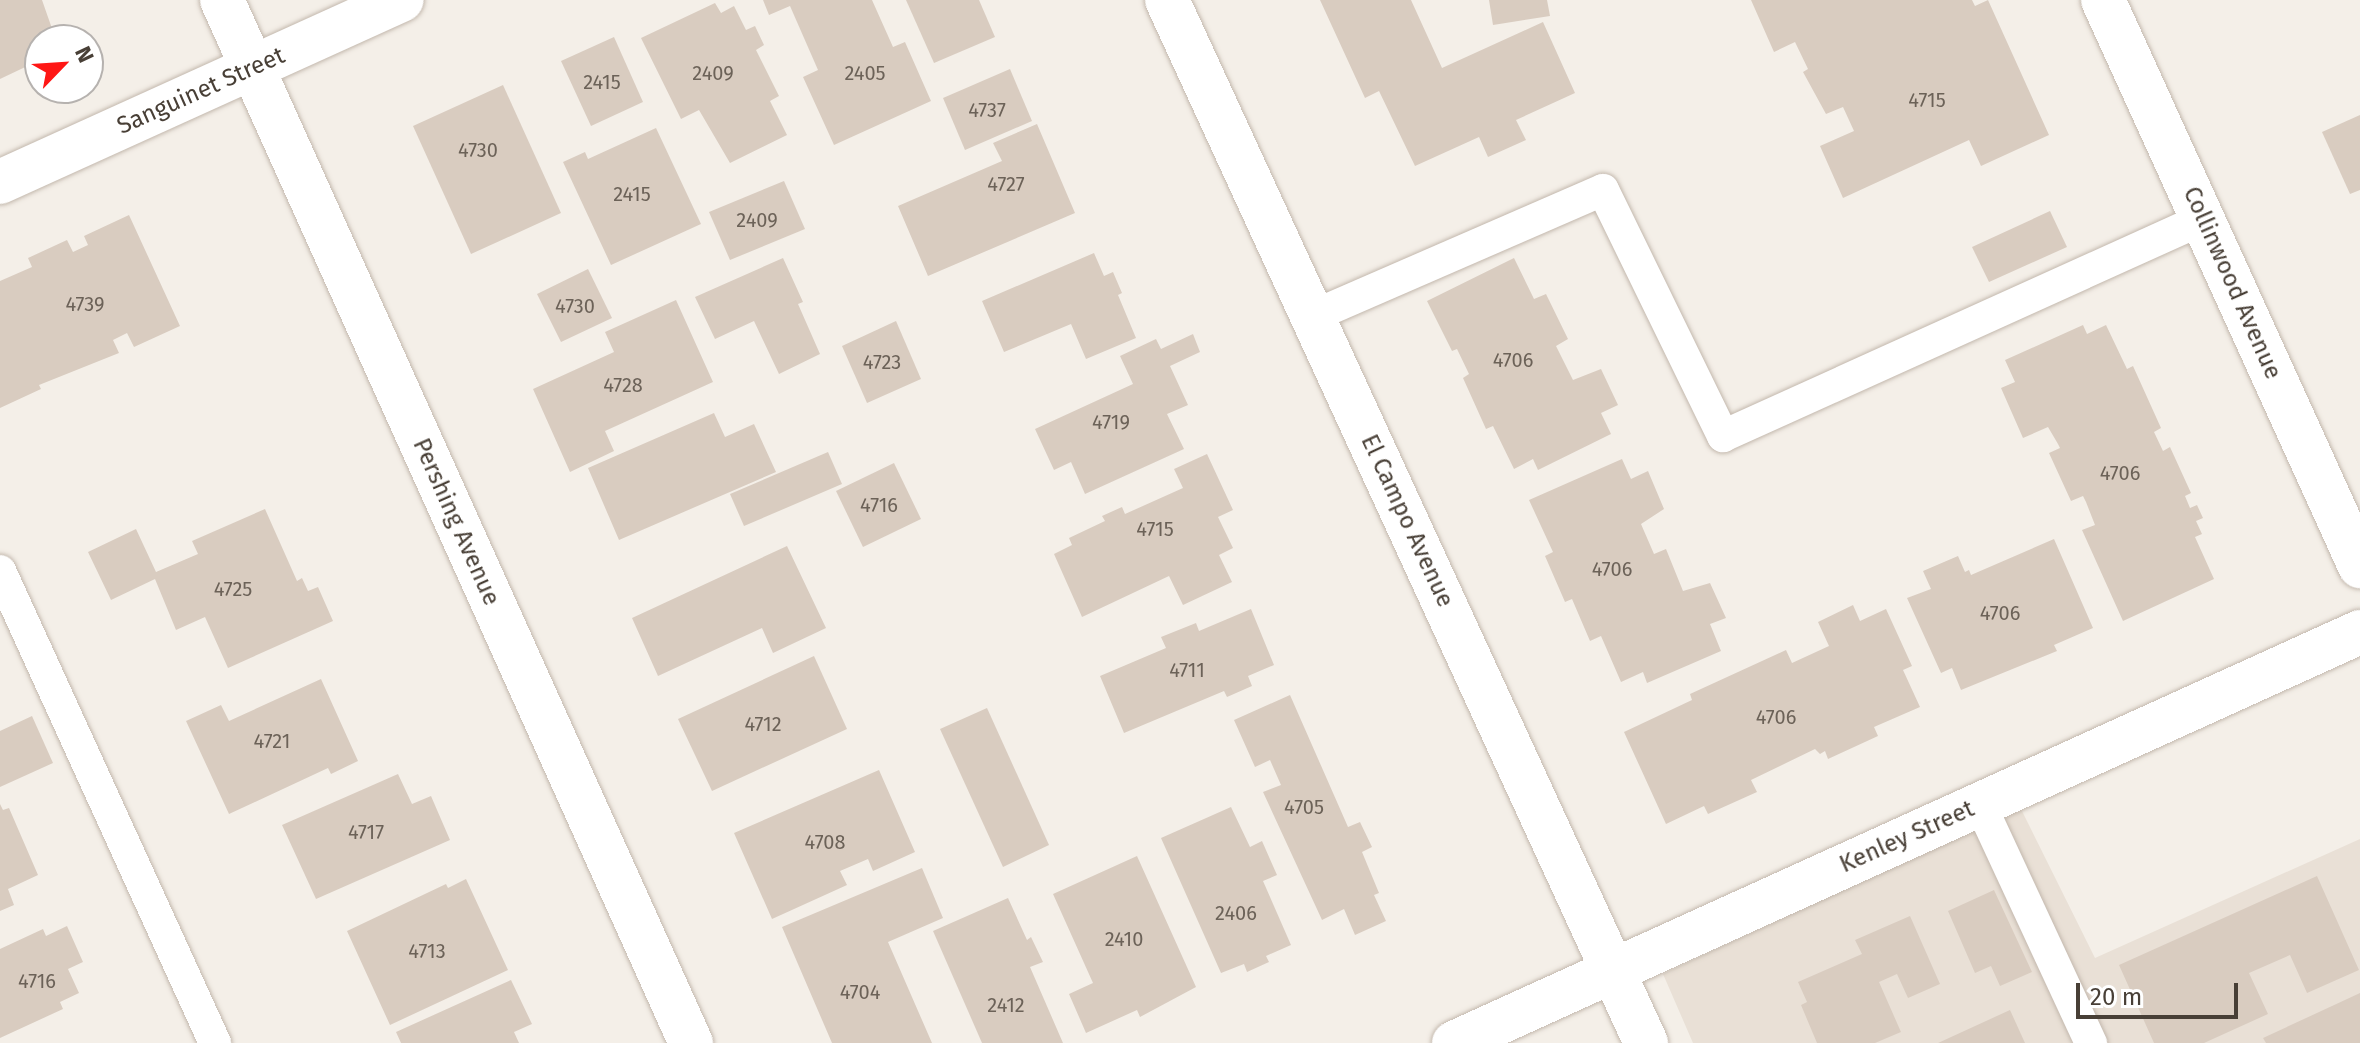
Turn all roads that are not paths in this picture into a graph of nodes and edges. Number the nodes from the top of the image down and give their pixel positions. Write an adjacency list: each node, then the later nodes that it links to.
1 (222, 0): 5 (street, Pershing Avenue)
2 (402, 0): 5 (street, Sanguinet Street)
3 (1167, 0): 8 (street, El Campo Avenue)
4 (2103, 0): 7 (street, Collinwood Avenue)
5 (252, 68): 6 (street, Sanguinet Street); 15 (street, Pershing Avenue)
6 (0, 182)
7 (2203, 219): 8 (lane); 9 (street, Collinwood Avenue)
8 (1313, 316): 13 (street, El Campo Avenue)
9 (2360, 566)
10 (0, 571): 14 (lane)
11 (2360, 632): 12 (street, Kenley Street)
12 (1980, 804): 13 (street, Kenley Street); 18 (lane)
13 (1614, 971): 16 (street, Kenley Street); 17 (street, El Campo Avenue)
14 (215, 1043)
15 (691, 1043)
16 (1454, 1043)
17 (1646, 1043)
18 (2091, 1043)

